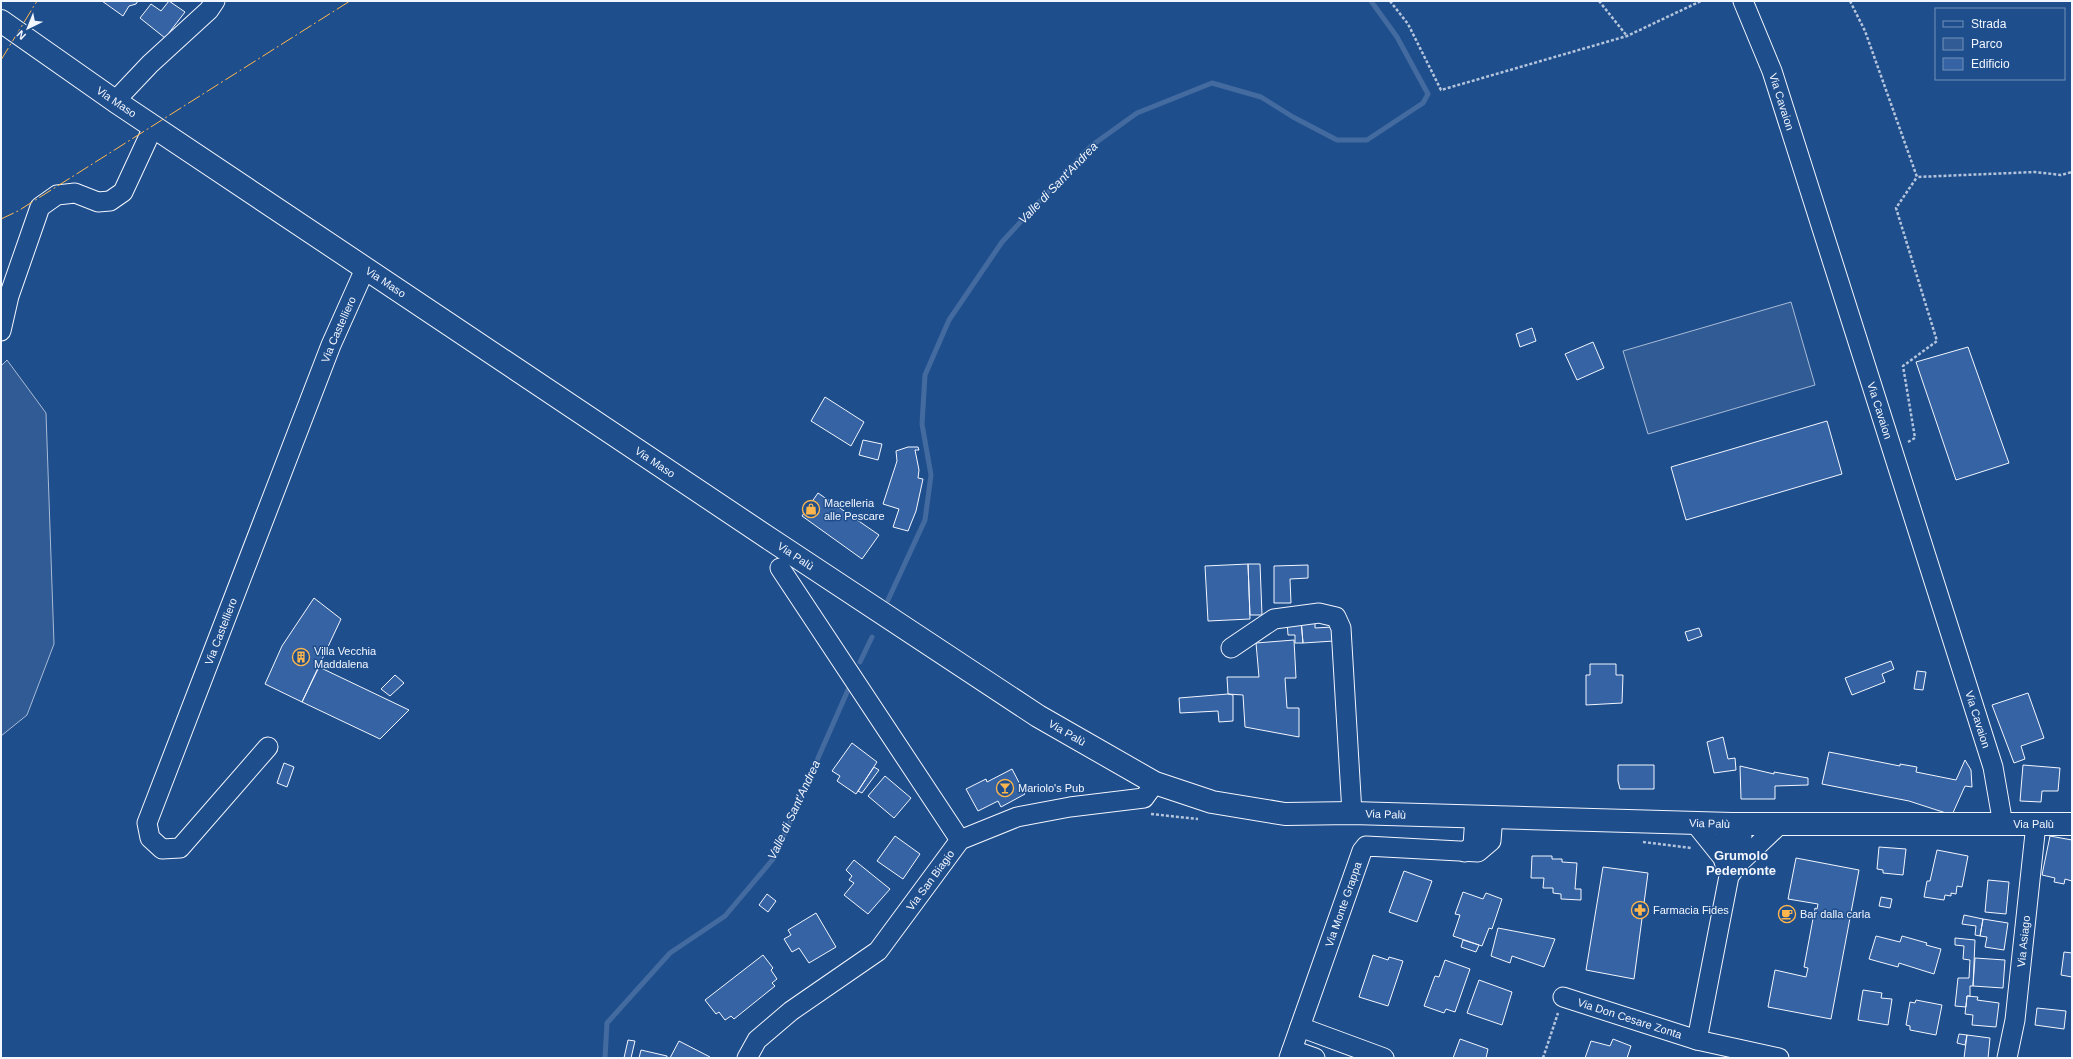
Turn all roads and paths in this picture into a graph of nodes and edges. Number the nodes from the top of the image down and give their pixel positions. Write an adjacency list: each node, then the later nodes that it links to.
1 (215, 1): 9 (street)
2 (1390, 1): 8 (path)
3 (1599, 1): 8 (path)
4 (1701, 1): 8 (path)
5 (1743, 1): 15 (street, Via Cavaion)
6 (1850, 1): 12 (path)
7 (1, 21): 9 (main road, Via Maso)
8 (1627, 36)
9 (115, 101): 10 (main road, Via Maso)
10 (155, 128): 13 (main road, Via Maso); 14 (street)
11 (2072, 172): 12 (path)
12 (1917, 177): 15 (path)
13 (365, 269): 16 (main road, Via Maso); 19 (street, Via Castelliero)
14 (1, 330)
15 (1893, 451): 26 (street, Via Cavaion)
16 (773, 541): 20 (main road, Via Palù)
17 (780, 568): 29 (street)
18 (1231, 648): 21 (street)
19 (268, 747)
20 (1155, 783): 21 (main road, Via Palù); 29 (street, Via San Biagio)
21 (1352, 813): 22 (main road, Via Palù)
22 (1484, 816): 23 (main road, Via Palù); 34 (street, Via Monte Grappa)
23 (1694, 822): 24 (main road, Via Palù); 32 (street)
24 (1734, 824): 25 (main road, Via Palù); 32 (street, Via Don Cesare Zonta)
25 (1780, 824): 26 (main road, Via Palù); 32 (street)
26 (2000, 824): 27 (main road, Via Palù)
27 (2036, 824): 28 (main road, Via Palù); 42 (street, Via Asiago)
28 (2072, 824)
29 (960, 840): 37 (street, Via San Biagio)
30 (1642, 842): 31 (path)
31 (1696, 852)
32 (1730, 866): 35 (street, Via Don Cesare Zonta)
33 (1563, 997): 35 (street, Via Don Cesare Zonta); 40 (path)
34 (1300, 1027): 36 (street, Via Monte Grappa); 39 (street)
35 (1697, 1040): 41 (street, Via Don Cesare Zonta)
36 (1291, 1054): 38 (street)
37 (747, 1058)
38 (1315, 1058)
39 (1384, 1058)
40 (1543, 1058)
41 (1779, 1058)
42 (2007, 1058)

